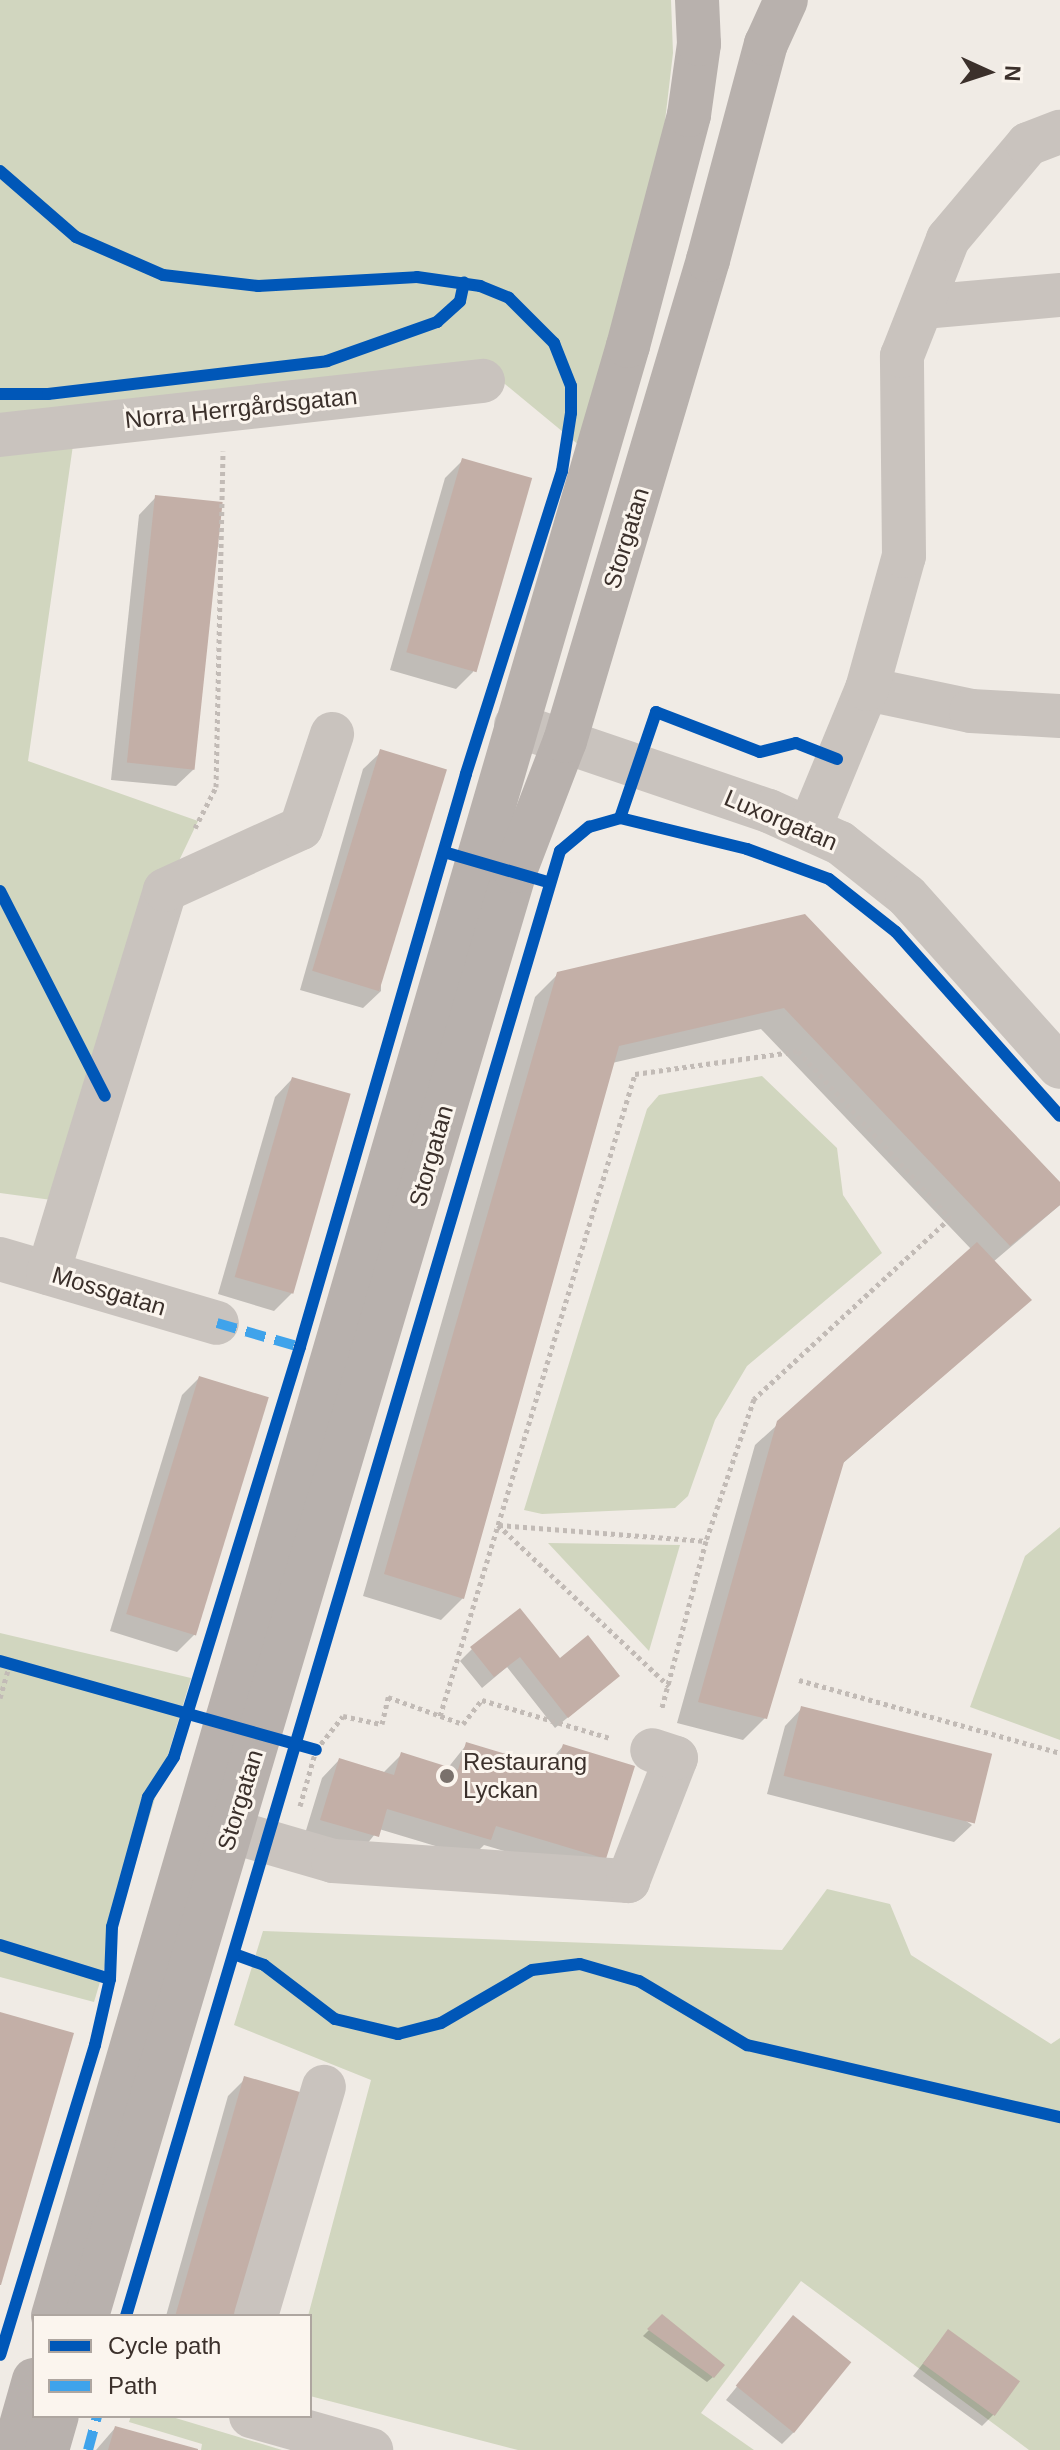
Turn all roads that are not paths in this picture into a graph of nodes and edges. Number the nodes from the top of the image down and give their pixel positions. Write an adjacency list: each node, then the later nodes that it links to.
1 (697, 0): 10 (main road, Storgatan)
2 (786, 0): 12 (main road, Storgatan)
3 (1060, 132): 5 (street)
4 (1060, 295): 5 (street)
5 (923, 307): 8 (street)
6 (483, 381): 7 (street, Norra Herrgårdsgatan)
7 (0, 435)
8 (867, 689): 9 (street); 13 (street)
9 (1060, 716)
10 (516, 725): 12 (street, Luxorgatan); 19 (main road, Storgatan)
11 (332, 734): 16 (street)
12 (565, 741): 13 (street, Luxorgatan); 19 (main road, Storgatan)
13 (810, 827): 14 (street, Luxorgatan)
14 (1060, 1067)
15 (0, 1259): 16 (street, Mossgatan)
16 (48, 1273): 17 (street, Mossgatan)
17 (217, 1323)
18 (652, 1750): 19 (street)
19 (214, 1827): 21 (main road, Storgatan); 22 (main road, Storgatan)
20 (324, 2087): 23 (street)
21 (54, 2314)
22 (88, 2314)
23 (257, 2314)
24 (32, 2387): 27 (main road)
25 (56, 2418): 28 (main road)
26 (258, 2418): 29 (street)
27 (14, 2450)
28 (47, 2450)
29 (371, 2450)

